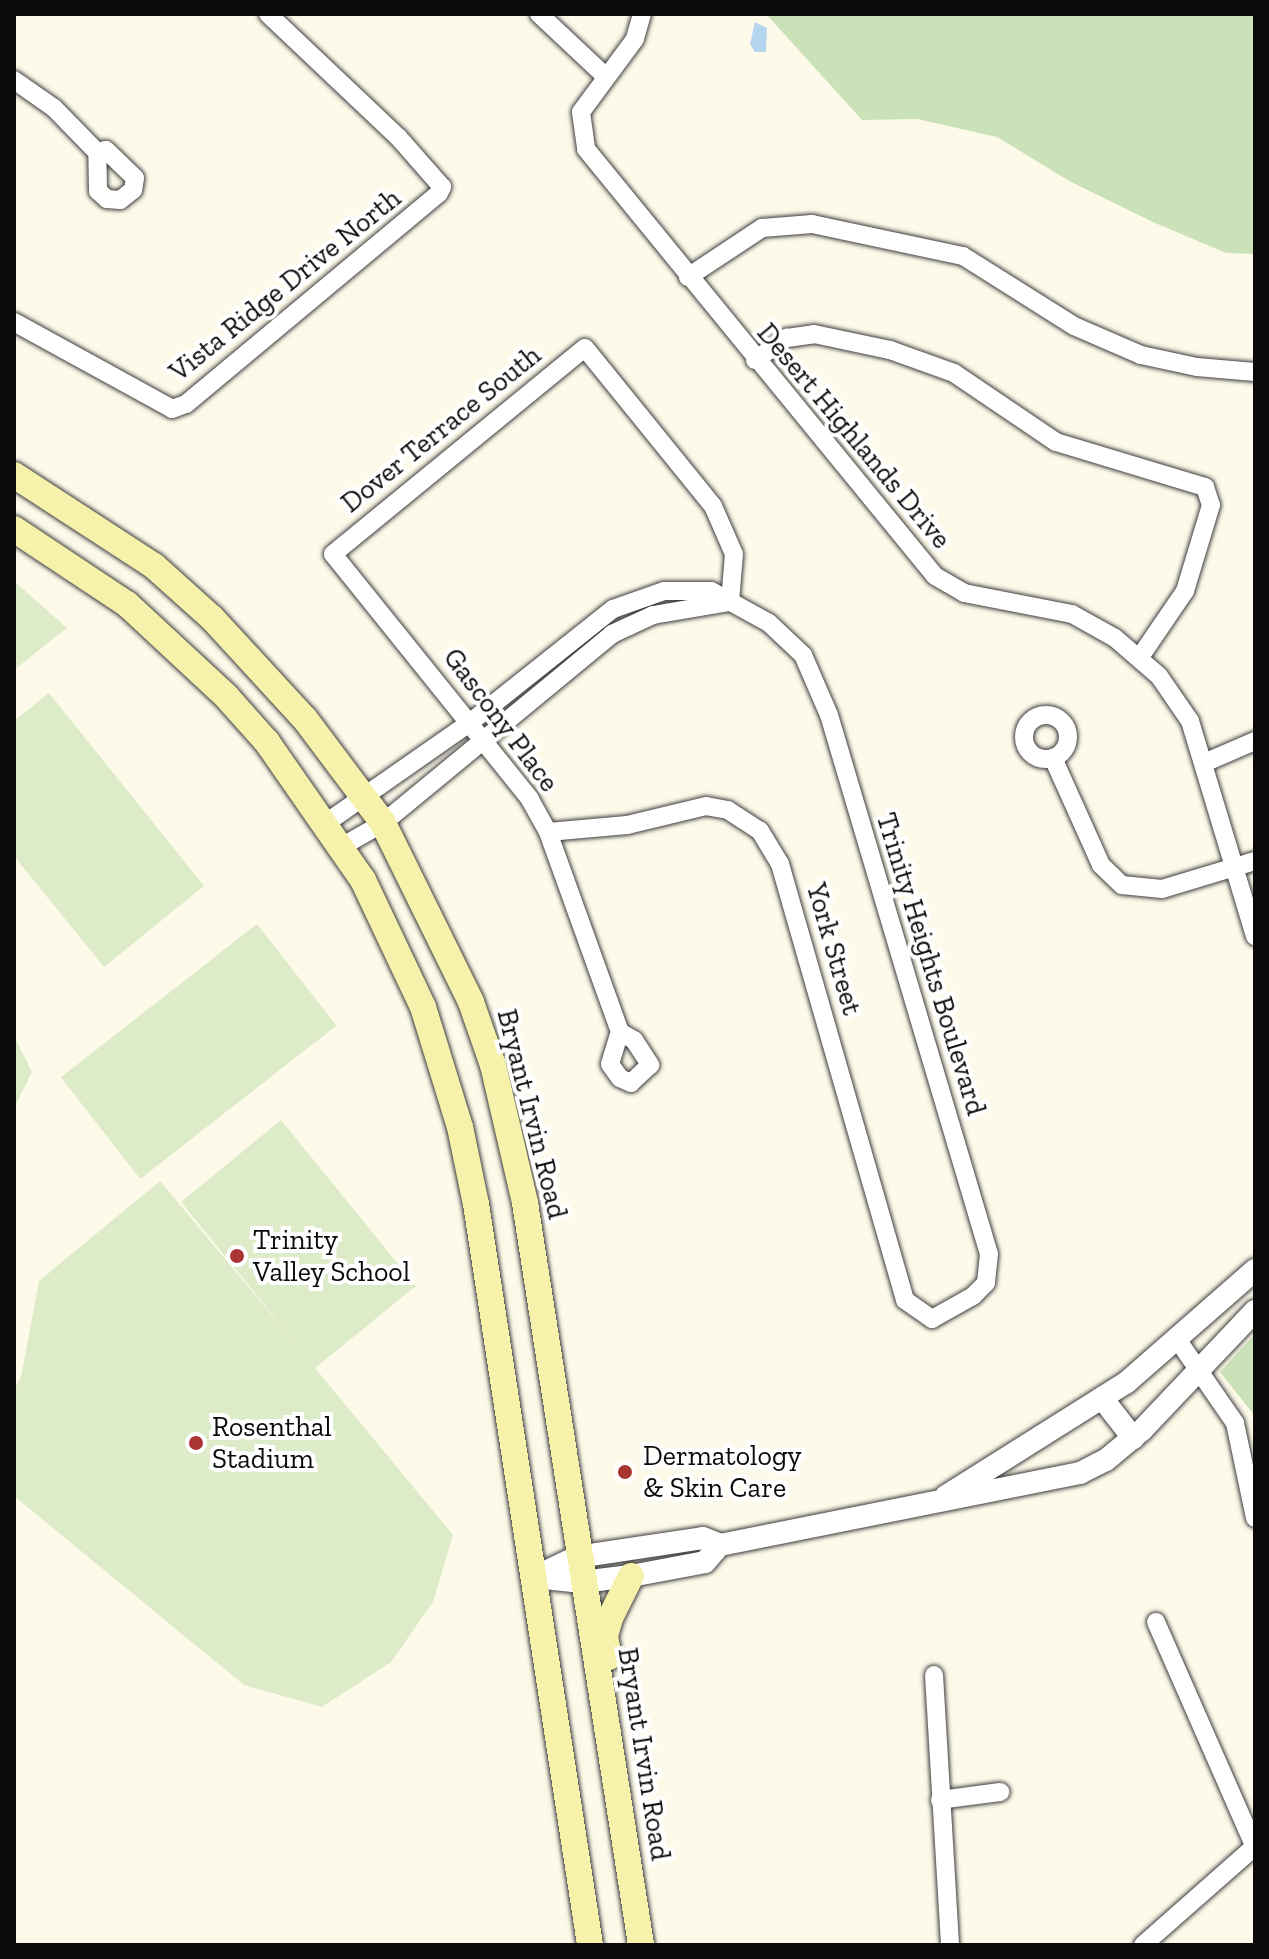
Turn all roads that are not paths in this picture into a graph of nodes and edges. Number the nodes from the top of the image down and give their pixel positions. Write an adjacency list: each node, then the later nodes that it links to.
1 (268, 14): 8 (street, Vista Ridge Drive North)
2 (539, 14): 4 (street)
3 (642, 14): 4 (street, Desert Highlands Drive)
4 (605, 76): 7 (street, Desert Highlands Drive)
5 (14, 80): 6 (street)
6 (97, 152)
7 (688, 277): 9 (street, Desert Highlands Drive); 10 (street)
8 (14, 322)
9 (755, 360): 15 (street, Desert Highlands Drive); 15 (street)
10 (1255, 372)
11 (14, 475): 21 (main road, Bryant Irvin Road)
12 (14, 529): 22 (main road)
13 (333, 554): 14 (street, Dover Terrace South); 16 (street, Gascony Place)
14 (730, 602): 16 (street, Trinity Heights Boulevard); 17 (street); 30 (street, Trinity Heights Boulevard)
15 (1140, 657): 20 (street, Desert Highlands Drive)
16 (472, 721): 17 (street, Gascony Place); 21 (street, Trinity Heights Boulevard)
17 (485, 737): 23 (street); 24 (street, Gascony Place)
18 (1255, 741): 20 (street)
19 (1053, 758): 26 (street)
20 (1204, 763): 26 (street, Desert Highlands Drive)
21 (366, 800): 22 (street, Trinity Heights Boulevard); 23 (main road, Bryant Irvin Road)
22 (326, 823): 25 (main road)
23 (383, 823): 25 (street); 39 (main road, Bryant Irvin Road)
24 (548, 832): 28 (street, Gascony Place); 30 (street, York Street)
25 (341, 847): 41 (main road)
26 (1246, 863): 27 (street, Desert Highlands Drive)
27 (1255, 936)
28 (620, 1032)
29 (1255, 1270): 32 (street)
30 (905, 1300)
31 (1255, 1311): 33 (street)
32 (1177, 1339): 33 (street); 34 (street)
33 (1201, 1371): 35 (street); 37 (street)
34 (1102, 1398): 35 (street); 36 (street)
35 (1133, 1438): 36 (street)
36 (935, 1504): 38 (street)
37 (1255, 1518)
38 (720, 1545): 39 (street); 40 (street)
39 (580, 1569): 40 (street); 41 (street); 44 (main road, Bryant Irvin Road)
40 (631, 1576): 44 (main road)
41 (535, 1577): 48 (main road)
42 (1156, 1622): 47 (street)
43 (934, 1675): 46 (street)
44 (613, 1751): 49 (main road, Bryant Irvin Road)
45 (1000, 1792): 46 (street)
46 (940, 1800): 50 (street)
47 (1255, 1848): 51 (street)
48 (590, 1945)
49 (641, 1945)
50 (950, 1945)
51 (1143, 1945)

